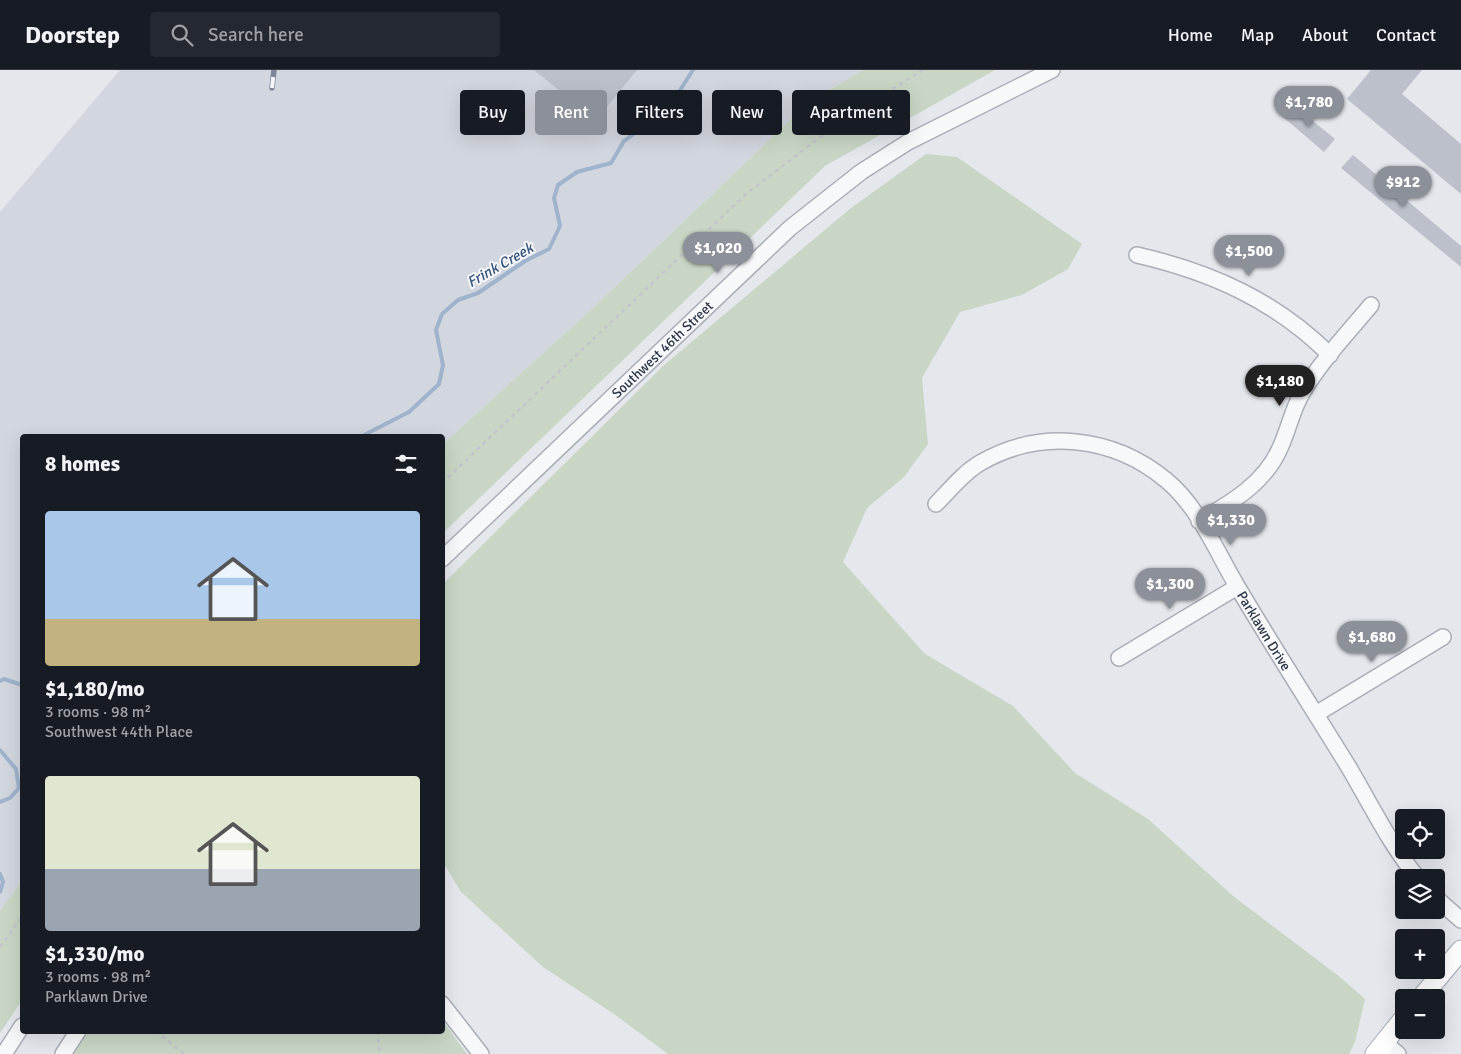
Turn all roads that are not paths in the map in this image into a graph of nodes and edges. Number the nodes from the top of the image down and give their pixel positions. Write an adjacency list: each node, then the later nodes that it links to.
1 (1052, 70): 7 (street, Southwest 46th Street)
2 (1137, 255): 4 (street)
3 (1372, 306): 4 (street)
4 (1330, 355): 6 (street)
5 (936, 504): 6 (street, Parklawn Drive)
6 (1200, 521): 8 (street, Parklawn Drive)
7 (445, 556)
8 (1237, 587): 10 (street); 11 (street, Parklawn Drive)
9 (1443, 637): 11 (street)
10 (1119, 658)
11 (1316, 714): 12 (street, Parklawn Drive)
12 (1412, 869)
13 (1445, 906): 14 (street)
14 (1461, 920)
15 (1461, 950): 16 (main road)
16 (1428, 989)
17 (445, 1008): 24 (street)
18 (20, 1029): 22 (street)
19 (76, 1034): 23 (street)
20 (1395, 1034): 21 (main road)
21 (1386, 1050)
22 (4, 1054)
23 (63, 1054)
24 (481, 1054)

